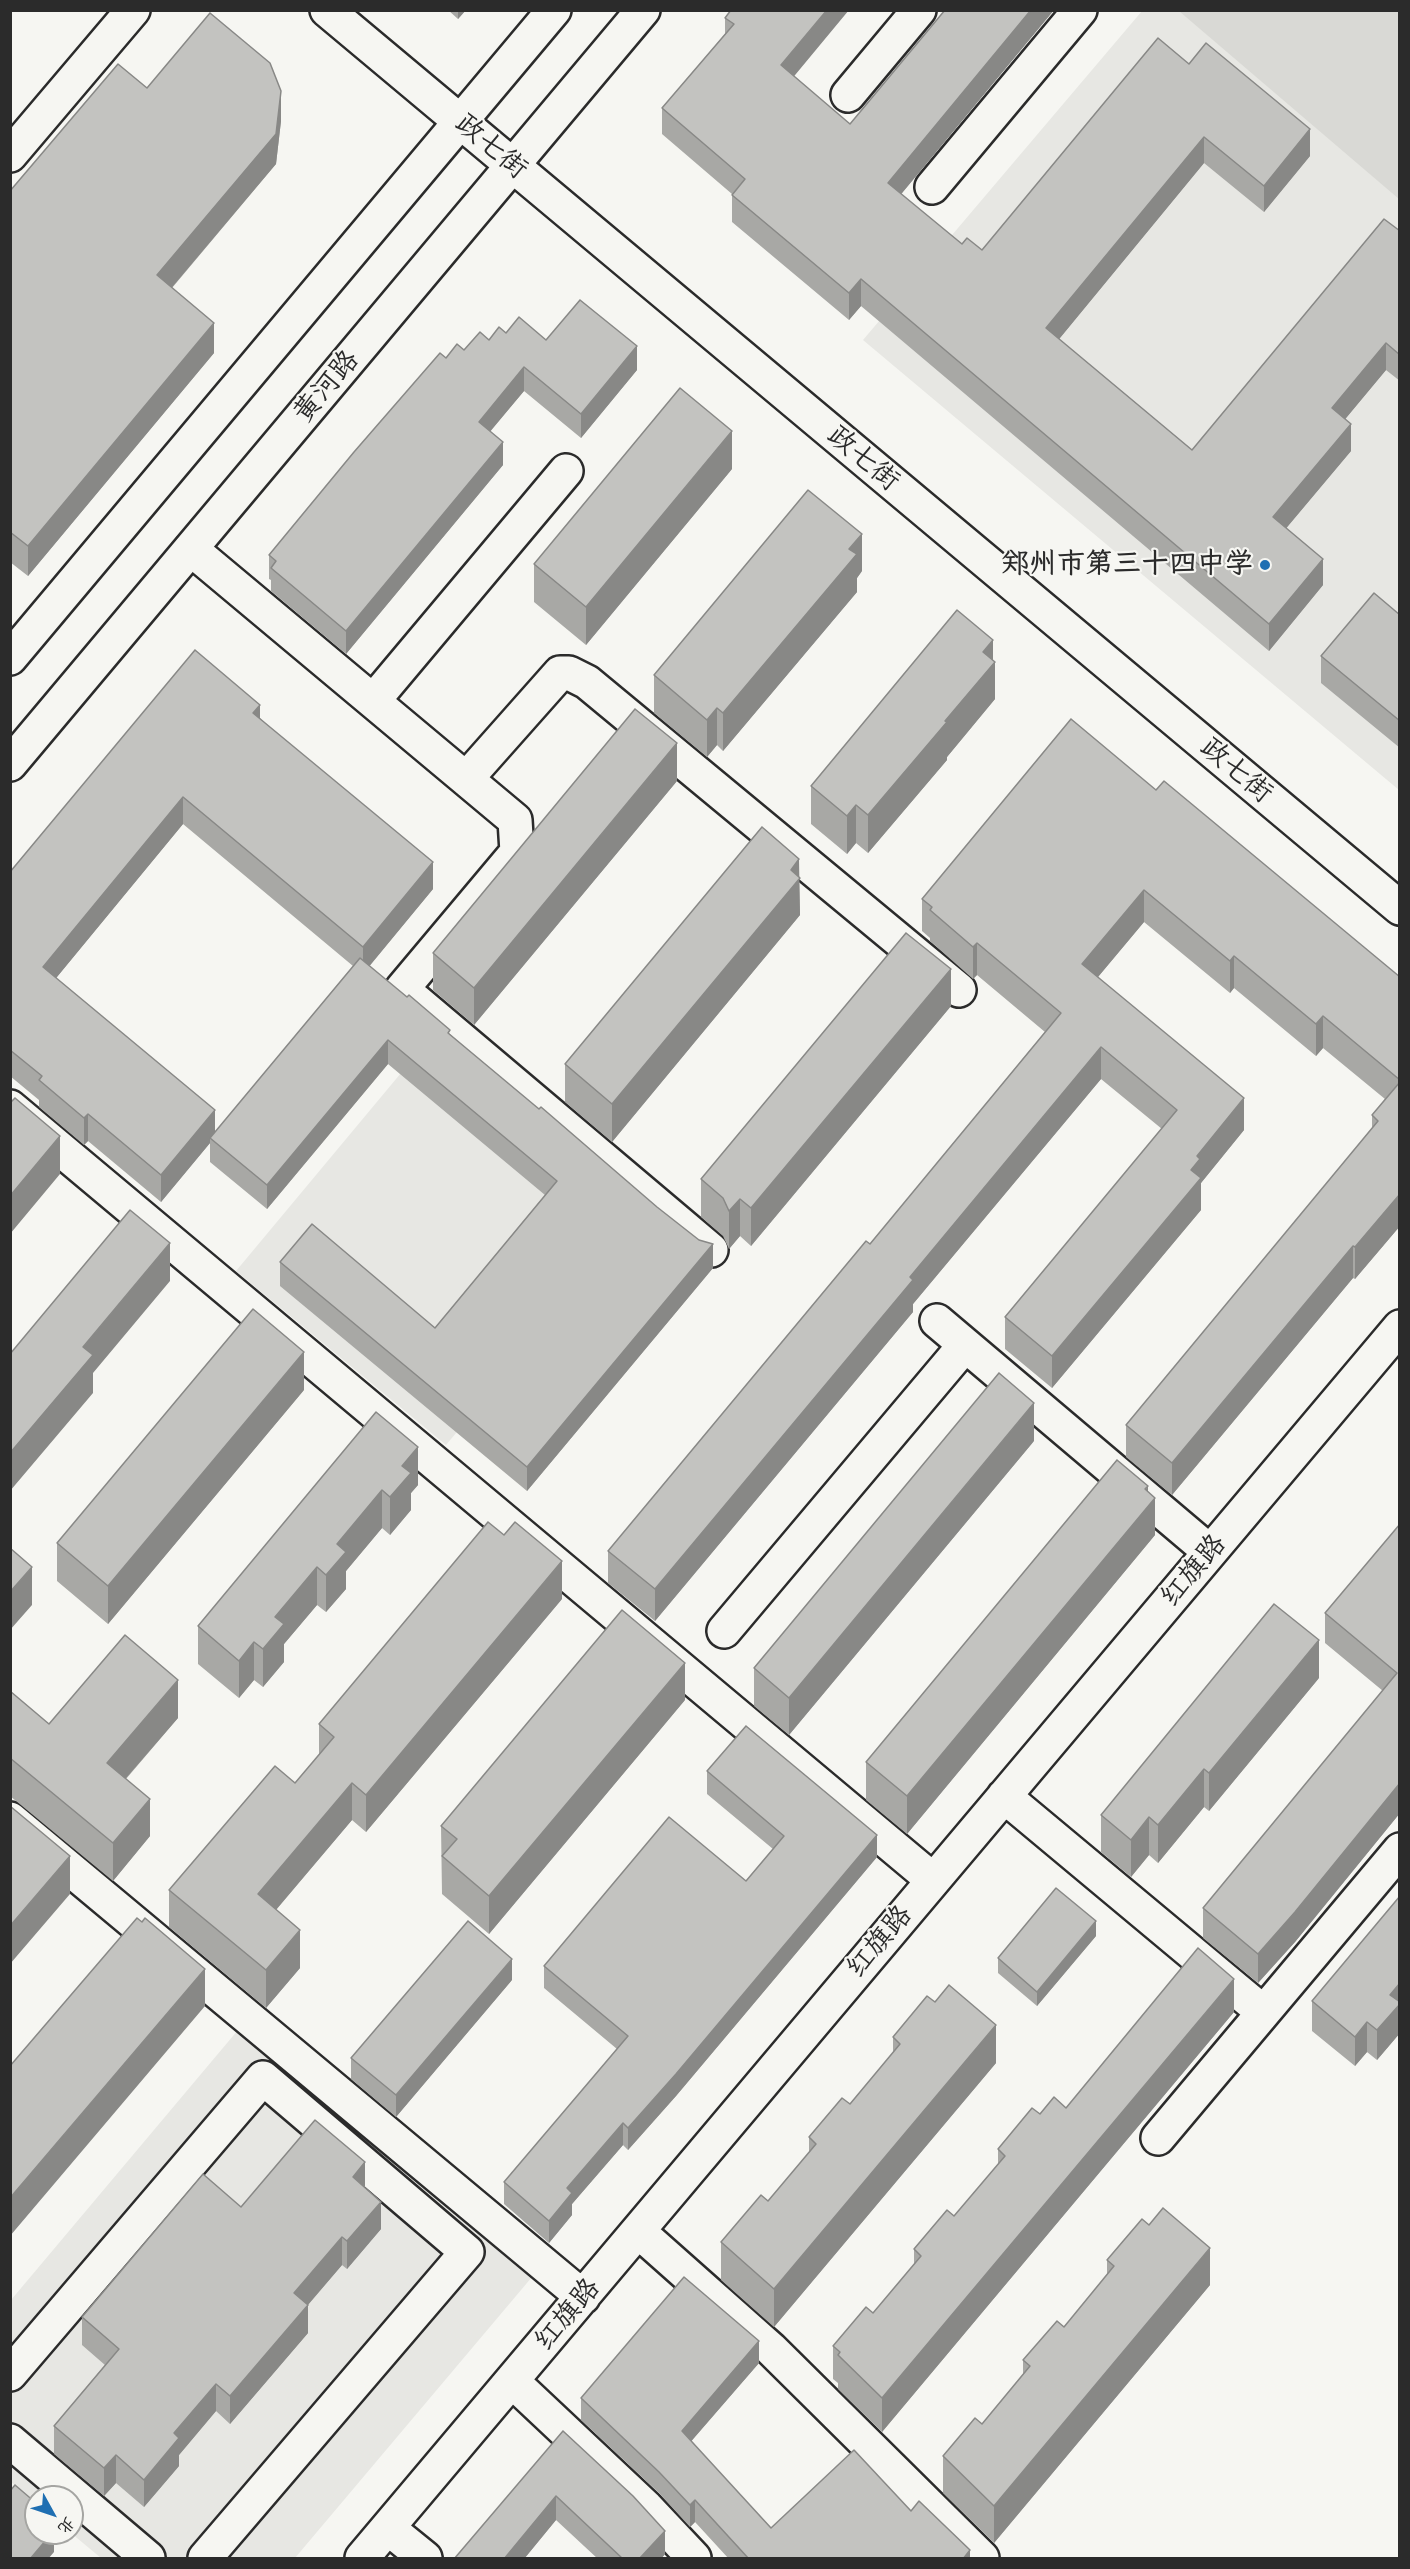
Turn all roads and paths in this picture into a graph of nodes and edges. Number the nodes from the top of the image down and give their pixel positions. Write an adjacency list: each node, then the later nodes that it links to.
1 (134, 10): 9 (street)
2 (327, 10): 8 (street, 政七街)
3 (554, 10): 8 (street)
4 (643, 10): 10 (street, 黄河路)
5 (919, 10): 7 (street)
6 (1080, 10): 11 (street)
7 (848, 95)
8 (460, 122): 10 (street, 政七街); 14 (street)
9 (10, 156)
10 (513, 166): 13 (street, 黄河路); 18 (street, 政七街)
11 (932, 187)
12 (566, 471): 15 (street)
13 (191, 549): 15 (street); 16 (street, 黄河路)
14 (10, 657)
15 (372, 701): 17 (street)
16 (10, 764)
17 (466, 779): 19 (street); 21 (street)
18 (1400, 908)
19 (958, 990)
20 (10, 1107): 30 (street)
21 (711, 1250)
22 (937, 1321): 24 (street)
23 (1400, 1327): 25 (street, 红旗路)
24 (965, 1345): 25 (street); 26 (street)
25 (1210, 1551): 27 (street, 红旗路)
26 (724, 1631)
27 (1004, 1797): 30 (street, 红旗路); 31 (street)
28 (10, 1819): 34 (street)
29 (1400, 1850): 31 (street)
30 (933, 1880): 33 (street, 红旗路)
31 (1263, 2012): 32 (street)
32 (1158, 2138)
33 (638, 2231): 34 (street, 红旗路); 44 (street)
34 (583, 2297): 36 (street, 红旗路)
35 (10, 2374): 39 (street)
36 (512, 2381): 38 (street, 红旗路); 43 (street)
37 (10, 2441): 40 (street)
38 (388, 2528): 41 (street, 红旗路); 42 (street)
39 (207, 2558)
40 (148, 2559)
41 (362, 2559)
42 (425, 2559)
43 (694, 2559)
44 (982, 2559)

